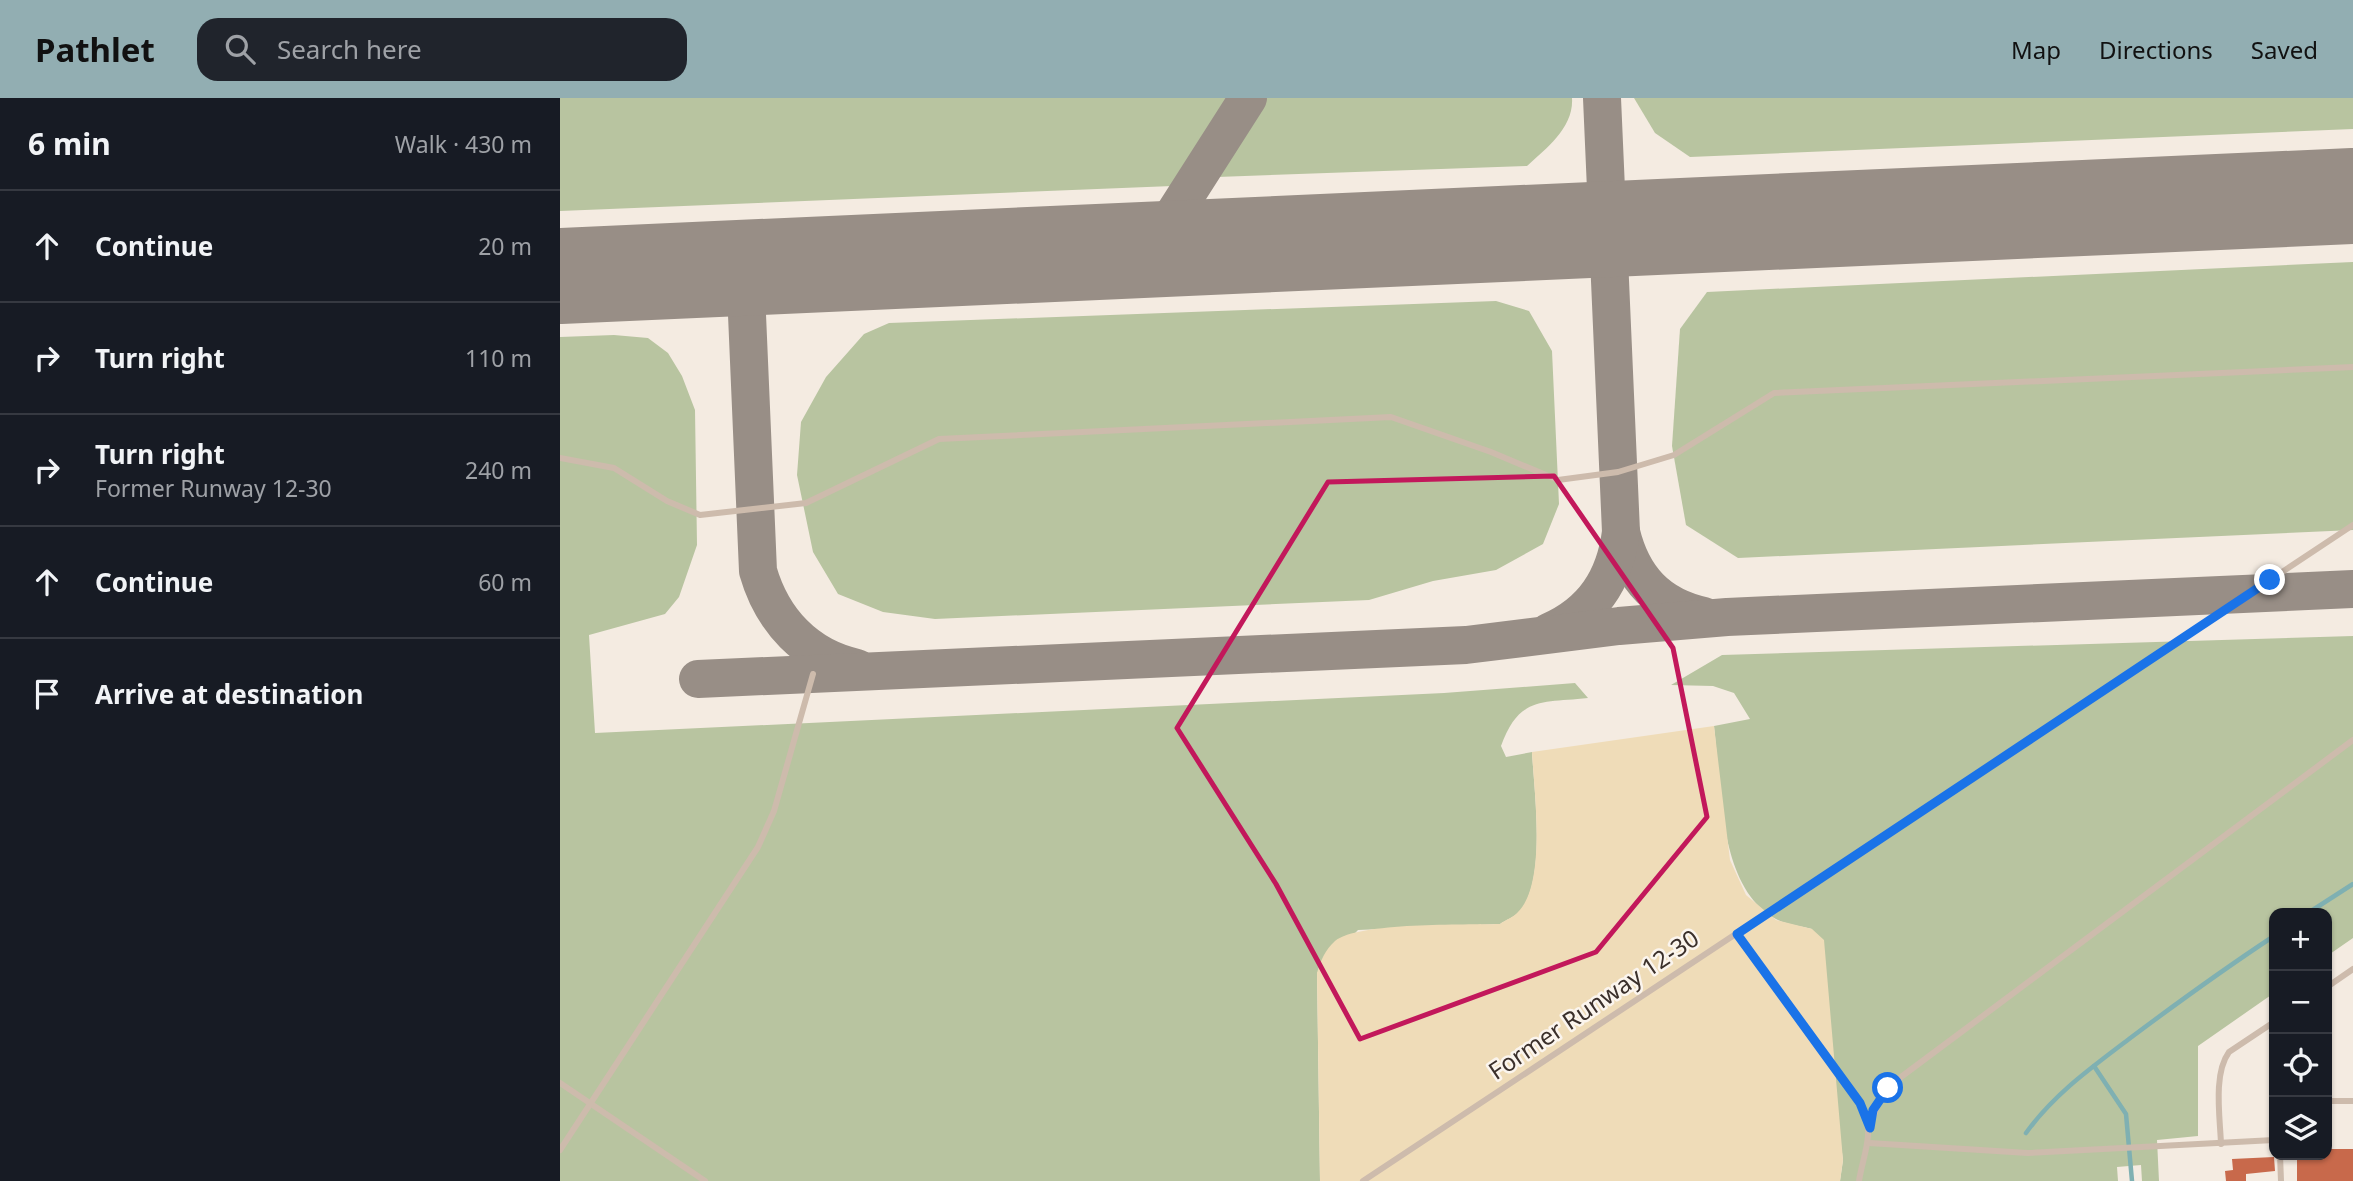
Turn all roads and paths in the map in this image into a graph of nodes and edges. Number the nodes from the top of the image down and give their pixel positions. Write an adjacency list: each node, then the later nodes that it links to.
1 (2353, 367): 2 (lane)
2 (560, 458)
3 (2353, 525): 6 (lane, Former Runway 12-30)
4 (813, 674): 13 (lane)
5 (2353, 740): 14 (lane)
6 (1737, 934): 14 (lane); 21 (lane, Former Runway 12-30)
7 (2353, 969): 8 (lane)
8 (2332, 984)
9 (2269, 1025): 17 (lane)
10 (560, 1083): 13 (lane)
11 (2327, 1097): 12 (lane)
12 (2353, 1101)
13 (591, 1103): 18 (lane); 20 (lane)
14 (1870, 1128): 16 (lane)
15 (2269, 1140): 17 (lane)
16 (1869, 1143): 17 (lane); 22 (lane)
17 (2221, 1143)
18 (560, 1150)
19 (2280, 1160): 23 (lane)
20 (705, 1181)
21 (1363, 1181)
22 (1860, 1181)
23 (2281, 1181)

